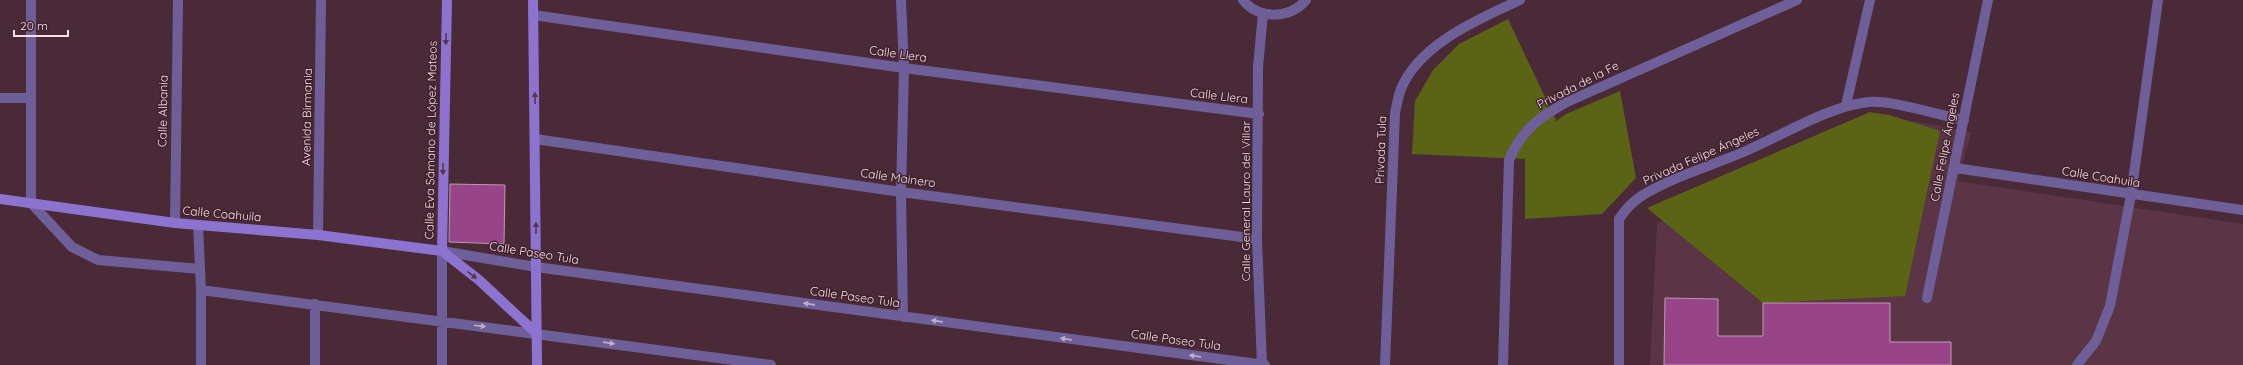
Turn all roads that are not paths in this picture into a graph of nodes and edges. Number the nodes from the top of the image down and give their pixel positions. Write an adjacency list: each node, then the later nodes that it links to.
1 (31, 0): 18 (street)
2 (178, 0): 29 (street, Calle Albania)
3 (321, 0): 31 (street, Avenida Birmania)
4 (447, 0): 33 (main road, Calle Eva Sámano de López Mateos, one-way to 33)
5 (533, 0): 15 (main road)
6 (901, 0): 16 (street)
7 (1243, 0): 14 (street)
8 (1306, 0): 14 (street)
9 (1520, 0): 49 (street, Privada Tula)
10 (1797, 0): 50 (street, Privada de la Fe)
11 (1870, 0): 19 (street)
12 (1988, 0): 21 (street, Calle Felipe Ángeles)
13 (2158, 0): 25 (street)
14 (1263, 13): 20 (street, Calle General Lauro del Villar)
15 (533, 15): 16 (street, Calle Llera); 22 (main road, one-way to 15)
16 (904, 68): 20 (street, Calle Llera); 24 (street)
17 (0, 98): 18 (street)
18 (31, 98): 27 (street)
19 (1846, 106): 21 (street, Privada Felipe Ángeles); 51 (street, Privada Felipe Ángeles)
20 (1259, 114): 32 (street, Calle General Lauro del Villar)
21 (1964, 120): 23 (street, Calle Felipe Ángeles)
22 (535, 139): 24 (street, Calle Mainero); 34 (main road, one-way to 22)
23 (1955, 168): 25 (street, Calle Coahuila); 37 (street, Calle Felipe Ángeles)
24 (902, 192): 32 (street, Calle Mainero); 39 (street)
25 (2131, 195): 28 (street, Calle Coahuila); 52 (street)
26 (0, 199): 27 (main road, Calle Coahuila)
27 (31, 203): 29 (main road, Calle Coahuila); 35 (street)
28 (2243, 210)
29 (175, 222): 30 (main road, Calle Coahuila)
30 (198, 225): 31 (main road, Calle Coahuila); 35 (street)
31 (318, 235): 33 (main road, Calle Coahuila)
32 (1257, 239): 47 (street, Calle General Lauro del Villar)
33 (442, 251): 34 (street, Calle Paseo Tula); 40 (street); 41 (main road, Calle Eva Sámano de López Mateos, one-way to 41)
34 (536, 267): 39 (street, Calle Paseo Tula, one-way to 34); 41 (main road)
35 (200, 269): 36 (street)
36 (201, 290): 38 (street); 42 (street)
37 (1927, 298)
38 (315, 304): 40 (street); 43 (street)
39 (902, 317): 47 (street, Calle Paseo Tula, one-way to 39)
40 (442, 322): 41 (street, one-way to 41); 44 (street)
41 (536, 333): 45 (main road); 46 (street, one-way to 46)
42 (201, 365)
43 (315, 365)
44 (442, 365)
45 (537, 365)
46 (771, 365)
47 (1262, 365): 48 (street, Calle Paseo Tula)
48 (1265, 365)
49 (1385, 365)
50 (1503, 365)
51 (1619, 365)
52 (2077, 365)

